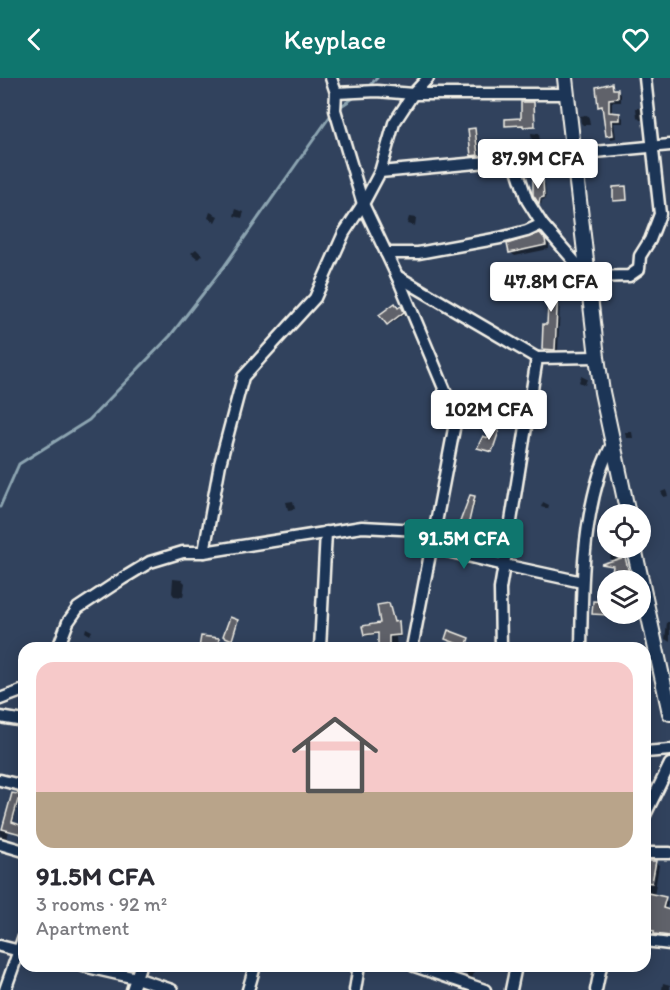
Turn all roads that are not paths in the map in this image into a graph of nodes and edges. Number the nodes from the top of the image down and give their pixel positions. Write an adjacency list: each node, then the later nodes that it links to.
1 (331, 78): 5 (street)
2 (428, 78): 6 (street)
3 (565, 78): 7 (main road)
4 (645, 78): 9 (street)
5 (336, 93): 6 (street); 13 (street)
6 (414, 94): 7 (street); 12 (street)
7 (567, 94): 10 (main road)
8 (670, 145): 9 (street)
9 (653, 146): 10 (street); 17 (street)
10 (575, 154): 11 (street); 17 (main road)
11 (514, 160): 12 (street); 14 (street)
12 (380, 172): 13 (street)
13 (363, 204): 15 (street); 24 (street)
14 (542, 224): 15 (street); 17 (street)
15 (386, 253): 16 (street)
16 (397, 276): 19 (street); 23 (street)
17 (588, 277): 18 (main road)
18 (597, 357): 19 (street); 20 (main road)
19 (537, 358): 26 (street)
20 (613, 442): 21 (main road); 27 (street)
21 (626, 504)
22 (326, 532): 23 (street); 24 (street); 29 (street)
23 (431, 547): 26 (street); 30 (street)
24 (204, 552): 28 (street)
25 (636, 558): 35 (main road)
26 (504, 565): 27 (street); 31 (street)
27 (582, 582): 32 (street)
28 (60, 642)
29 (320, 642)
30 (413, 642)
31 (501, 642)
32 (581, 642)
33 (18, 692): 34 (street)
34 (0, 699)
35 (670, 713)
36 (0, 717): 37 (street)
37 (18, 720)
38 (670, 750): 39 (street)
39 (651, 752)
40 (670, 764): 43 (street)
41 (0, 780): 42 (street)
42 (18, 784)
43 (651, 803)
44 (0, 844): 45 (street)
45 (18, 849)
46 (651, 853): 47 (street)
47 (670, 853)
48 (651, 942): 49 (street)
49 (670, 944)
50 (0, 946): 51 (street)
51 (18, 951)
52 (18, 961): 61 (street)
53 (110, 972): 60 (street)
54 (138, 972): 60 (street)
55 (253, 972): 64 (street)
56 (358, 972): 65 (street)
57 (432, 972): 66 (street)
58 (515, 972): 67 (street)
59 (600, 972): 68 (street)
60 (136, 978): 62 (street); 63 (street)
61 (5, 990)
62 (132, 990)
63 (172, 990)
64 (248, 990)
65 (355, 990)
66 (485, 990)
67 (511, 990)
68 (596, 990)

